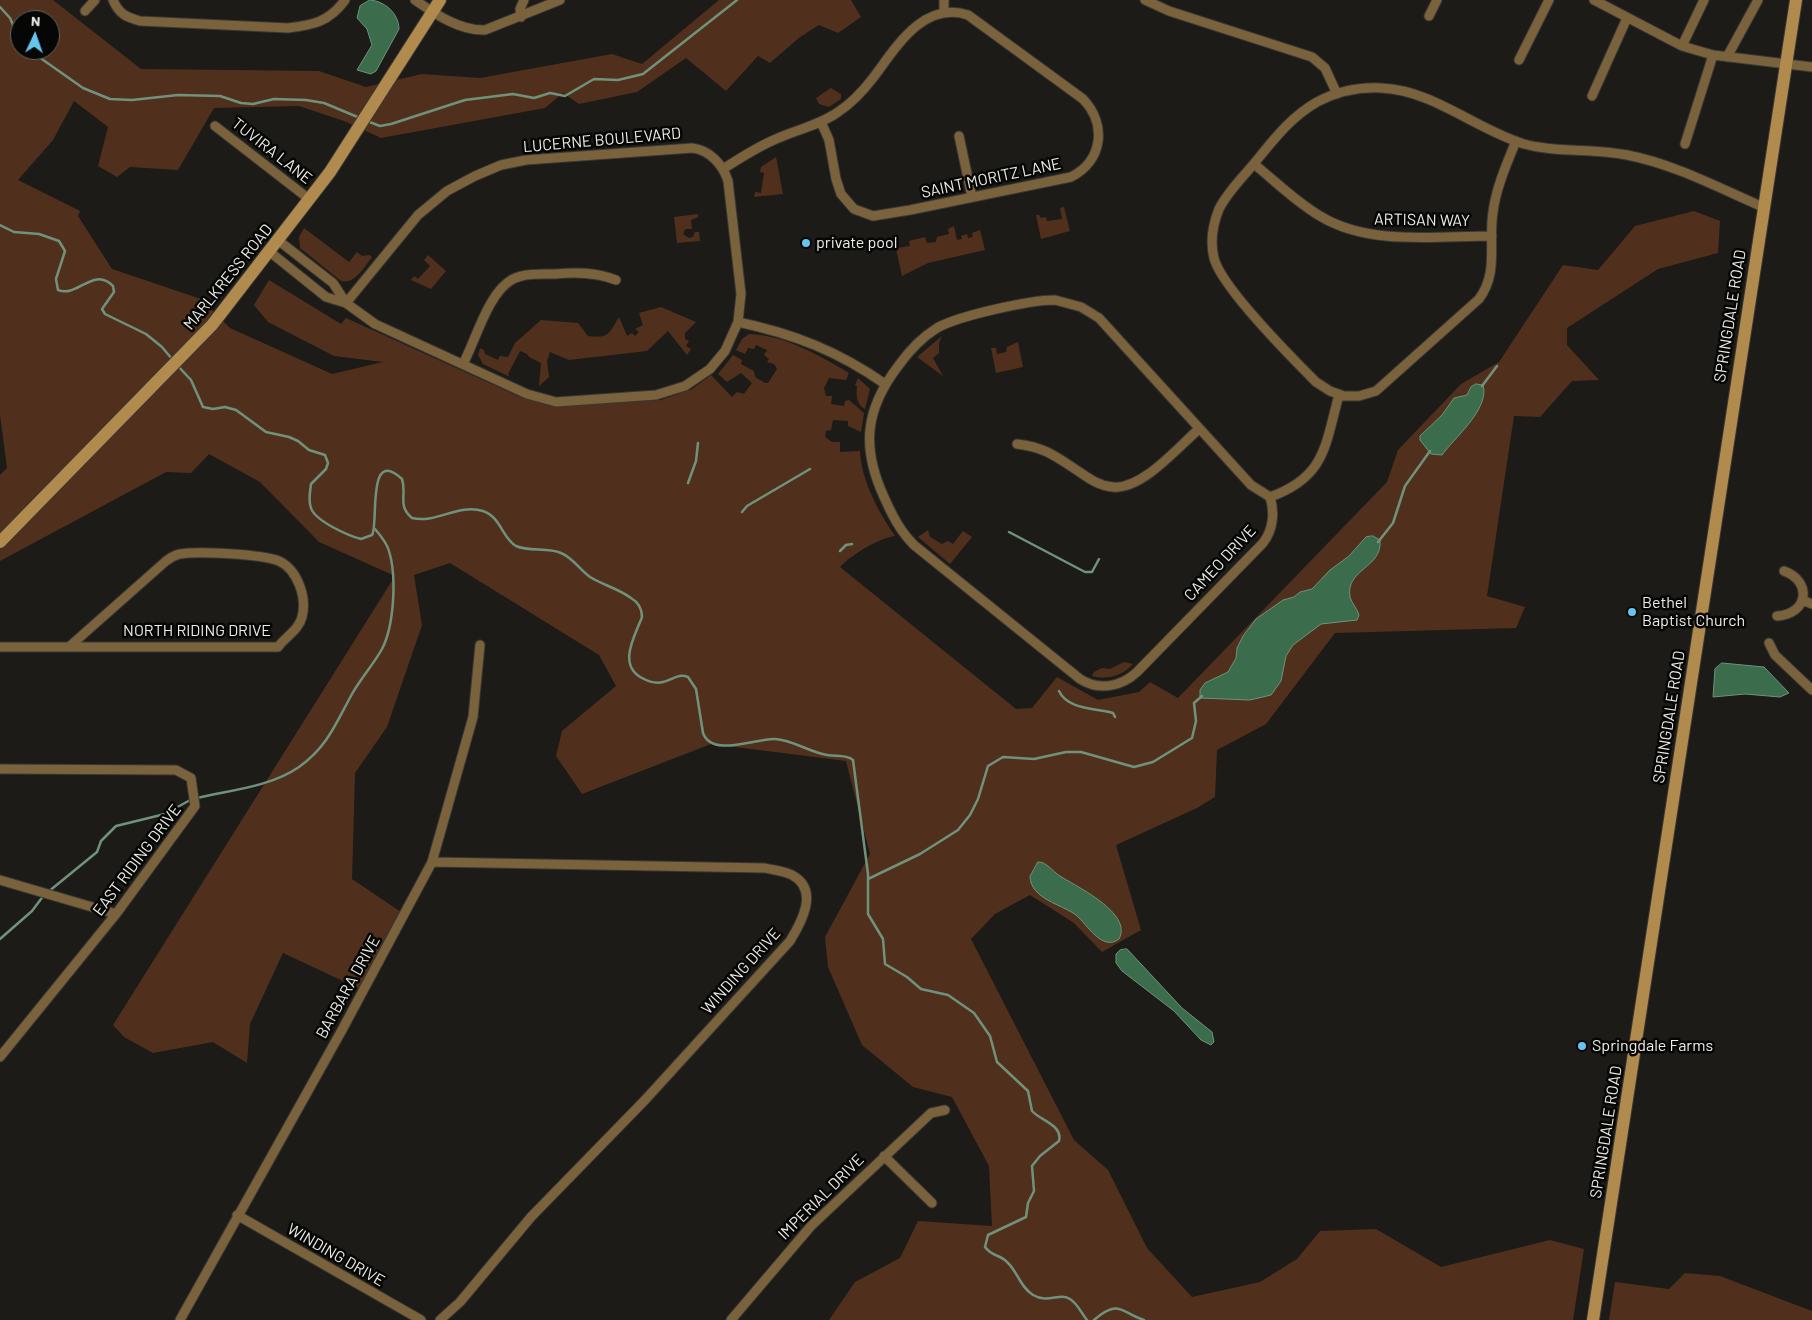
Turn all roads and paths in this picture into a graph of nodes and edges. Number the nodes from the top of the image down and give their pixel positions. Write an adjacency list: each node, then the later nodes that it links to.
1 (95, 0): 18 (street)
2 (113, 0): 3 (street)
3 (345, 0)
4 (415, 0): 19 (street)
5 (440, 0): 19 (main road, MARLKRESS ROAD)
6 (524, 0): 21 (street)
7 (560, 0): 21 (street)
8 (944, 0): 17 (street)
9 (1146, 0): 29 (street)
10 (1437, 0): 20 (street)
11 (1549, 0): 26 (street)
12 (1594, 0): 16 (street)
13 (1704, 0): 23 (street)
14 (1758, 0): 25 (street)
15 (1796, 0): 27 (main road, SPRINGDALE ROAD)
16 (1611, 4): 22 (street)
17 (944, 10): 31 (street); 38 (street, SAINT MORITZ LANE)
18 (85, 11)
19 (432, 12): 21 (street); 39 (main road, MARLKRESS ROAD)
20 (1429, 16)
21 (521, 17)
22 (1627, 18): 23 (street); 30 (street)
23 (1682, 46): 24 (street)
24 (1713, 55): 25 (street); 35 (street)
25 (1727, 57): 27 (street)
26 (1519, 60)
27 (1786, 65): 28 (street); 40 (main road, SPRINGDALE ROAD)
28 (1812, 67)
29 (1337, 94): 34 (street); 36 (street)
30 (1592, 96)
31 (821, 122): 37 (street); 38 (street, SAINT MORITZ LANE)
32 (215, 126): 39 (street, TUVIRA LANE)
33 (960, 136): 38 (street)
34 (1516, 141): 40 (street); 41 (street)
35 (1685, 144)
36 (1254, 164): 41 (street, ARTISAN WAY); 49 (street)
37 (723, 168): 45 (street, LUCERNE BOULEVARD); 46 (street)
38 (972, 197)
39 (309, 199): 42 (main road, MARLKRESS ROAD)
40 (1763, 207): 76 (main road, SPRINGDALE ROAD)
41 (1492, 236): 49 (street)
42 (279, 241): 43 (main road, MARLKRESS ROAD); 45 (street)
43 (270, 252): 45 (street); 53 (main road, MARLKRESS ROAD)
44 (616, 280): 47 (street)
45 (346, 303): 47 (street)
46 (738, 322): 47 (street); 48 (street)
47 (463, 364)
48 (885, 384): 50 (street, CAMEO DRIVE); 52 (street, CAMEO DRIVE)
49 (1339, 395): 52 (street)
50 (1199, 429): 51 (street); 52 (street, CAMEO DRIVE)
51 (1016, 444)
52 (1270, 498)
53 (0, 542)
54 (1784, 571): 55 (street)
55 (1802, 600): 56 (street); 57 (street)
56 (1812, 604)
57 (1777, 616)
58 (1769, 643): 62 (street)
59 (480, 645): 64 (street, BARBARA DRIVE)
60 (70, 646): 60 (street, NORTH RIDING DRIVE); 61 (street, NORTH RIDING DRIVE)
61 (0, 647)
62 (1812, 690)
63 (0, 769): 66 (street, EAST RIDING DRIVE)
64 (432, 862): 71 (street, BARBARA DRIVE); 74 (street, WINDING DRIVE)
65 (0, 880): 66 (street)
66 (116, 914): 67 (street, EAST RIDING DRIVE)
67 (1, 1055)
68 (945, 1110): 69 (street, IMPERIAL DRIVE)
69 (884, 1156): 70 (street); 75 (street, IMPERIAL DRIVE)
70 (932, 1203)
71 (237, 1215): 72 (street, BARBARA DRIVE); 73 (street, WINDING DRIVE)
72 (180, 1320)
73 (421, 1320)
74 (440, 1320)
75 (731, 1320)
76 (1592, 1320)

